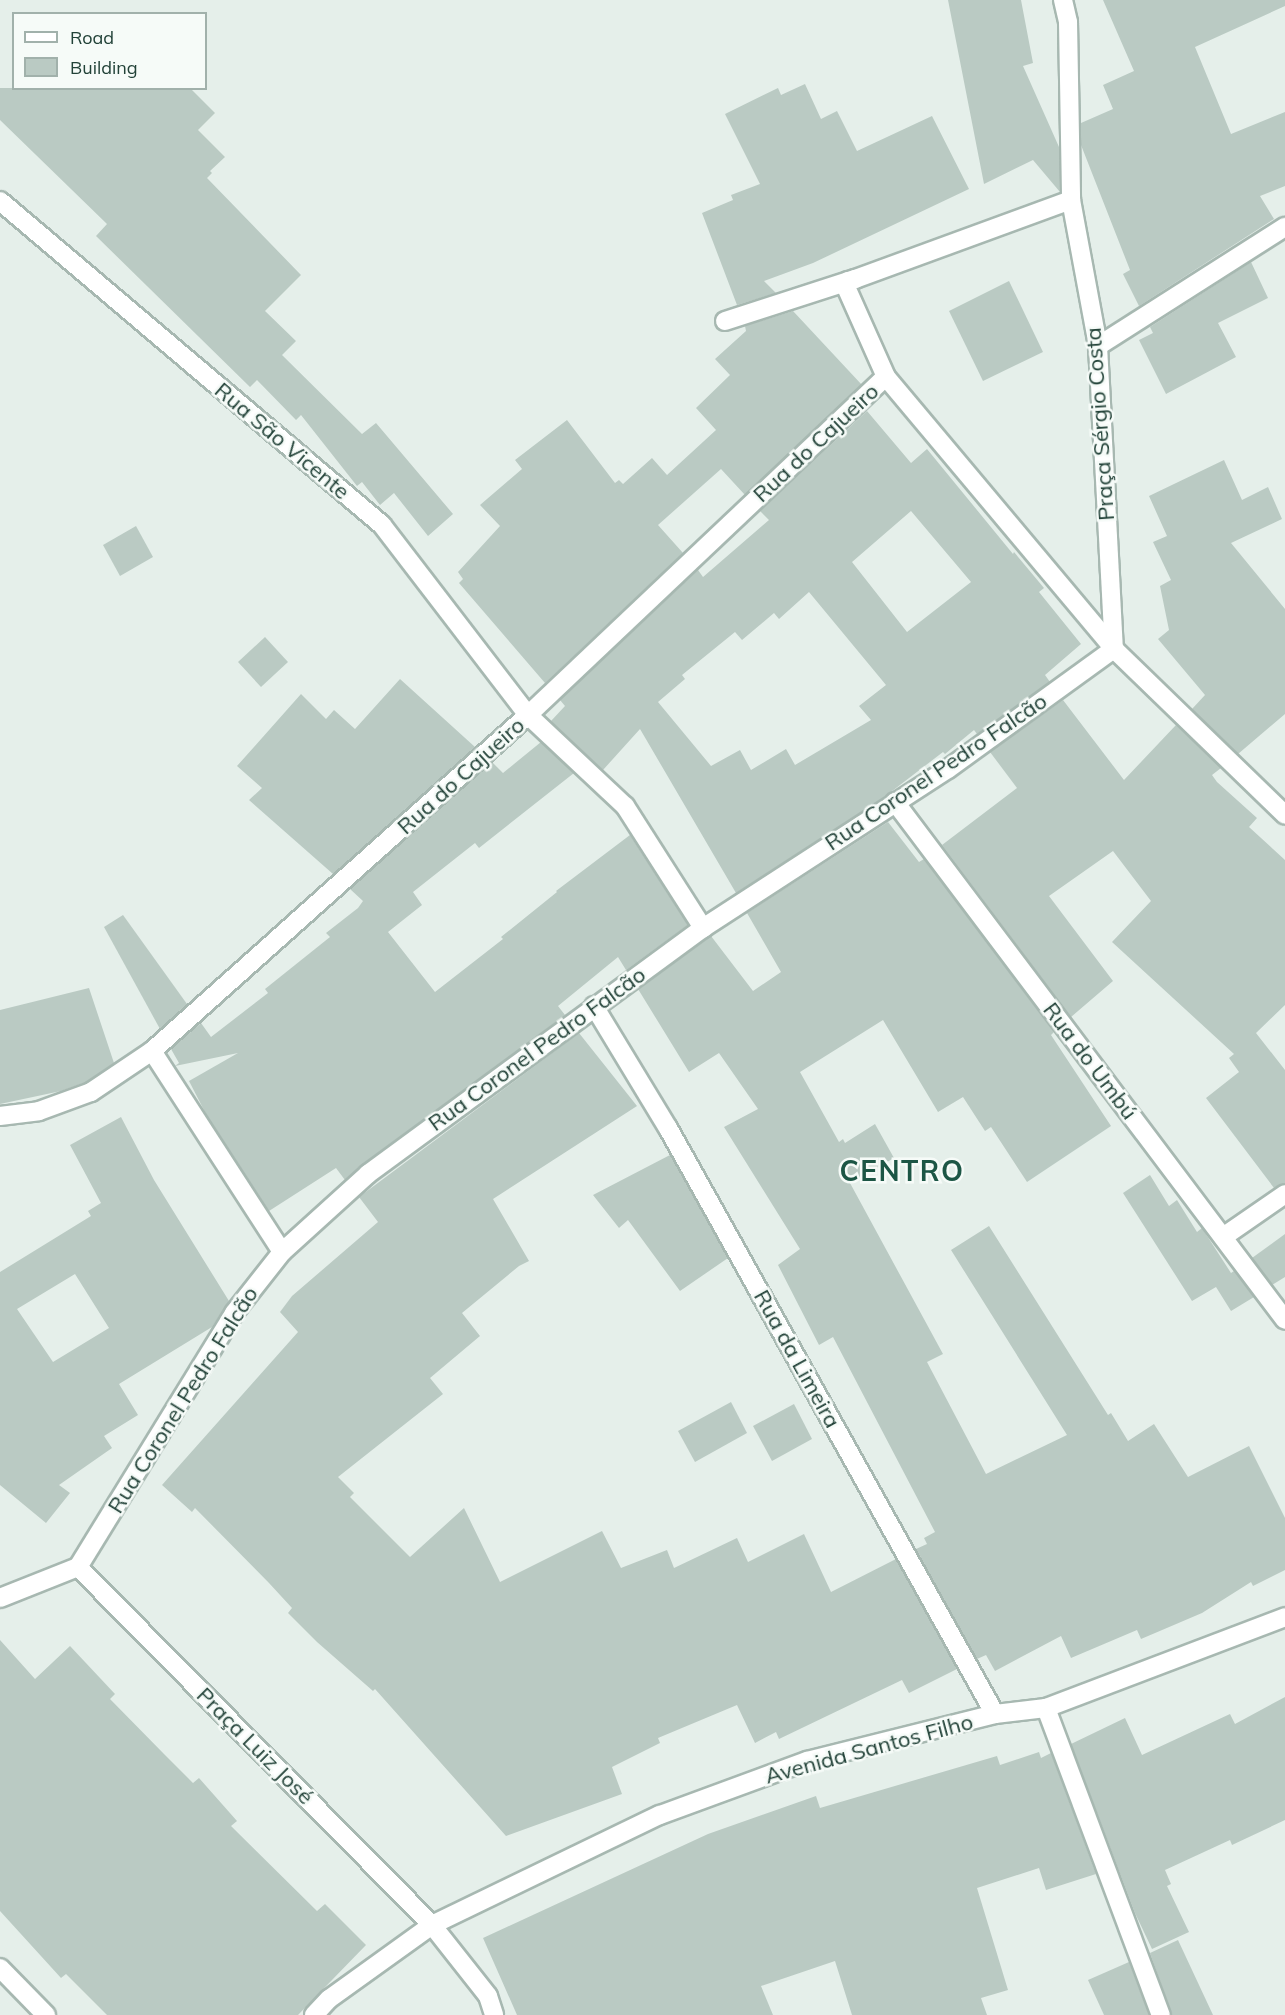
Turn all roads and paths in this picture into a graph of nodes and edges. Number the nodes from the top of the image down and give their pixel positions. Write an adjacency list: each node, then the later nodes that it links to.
1 (1063, 0): 2 (street, Praça Sérgio Costa)
2 (1071, 200): 5 (street); 7 (street, Praça Sérgio Costa)
3 (0, 201): 10 (street, Rua São Vicente)
4 (1285, 227): 7 (street)
5 (848, 281): 6 (street); 8 (street)
6 (725, 321)
7 (1098, 346): 9 (street, Praça Sérgio Costa)
8 (886, 377): 9 (street); 10 (street, Rua do Cajueiro)
9 (1113, 649): 11 (street, Rua Coronel Pedro Falcão); 12 (street)
10 (528, 716): 13 (street, Rua São Vicente); 15 (street, Rua do Cajueiro)
11 (895, 802): 13 (street, Rua Coronel Pedro Falcão); 18 (street, Rua do Umbú)
12 (1285, 815)
13 (703, 928): 14 (street, Rua Coronel Pedro Falcão)
14 (594, 1006): 19 (street, Rua Coronel Pedro Falcão); 25 (street, Rua da Limeira)
15 (152, 1052): 16 (street, Rua do Cajueiro); 19 (street)
16 (0, 1116)
17 (1285, 1194): 18 (street)
18 (1223, 1237): 20 (street, Rua do Umbú)
19 (282, 1251): 21 (street, Rua Coronel Pedro Falcão)
20 (1285, 1320)
21 (78, 1567): 22 (street); 26 (street, Praça Luiz José)
22 (0, 1598)
23 (1285, 1617): 24 (street, Avenida Santos Filho)
24 (1046, 1708): 25 (street, Avenida Santos Filho); 31 (street)
25 (996, 1714): 26 (street, Avenida Santos Filho)
26 (432, 1925): 29 (street, Avenida Santos Filho); 30 (street, Praça Luiz José)
27 (0, 1968): 28 (street)
28 (46, 2015)
29 (314, 2015)
30 (494, 2015)
31 (1161, 2015)

